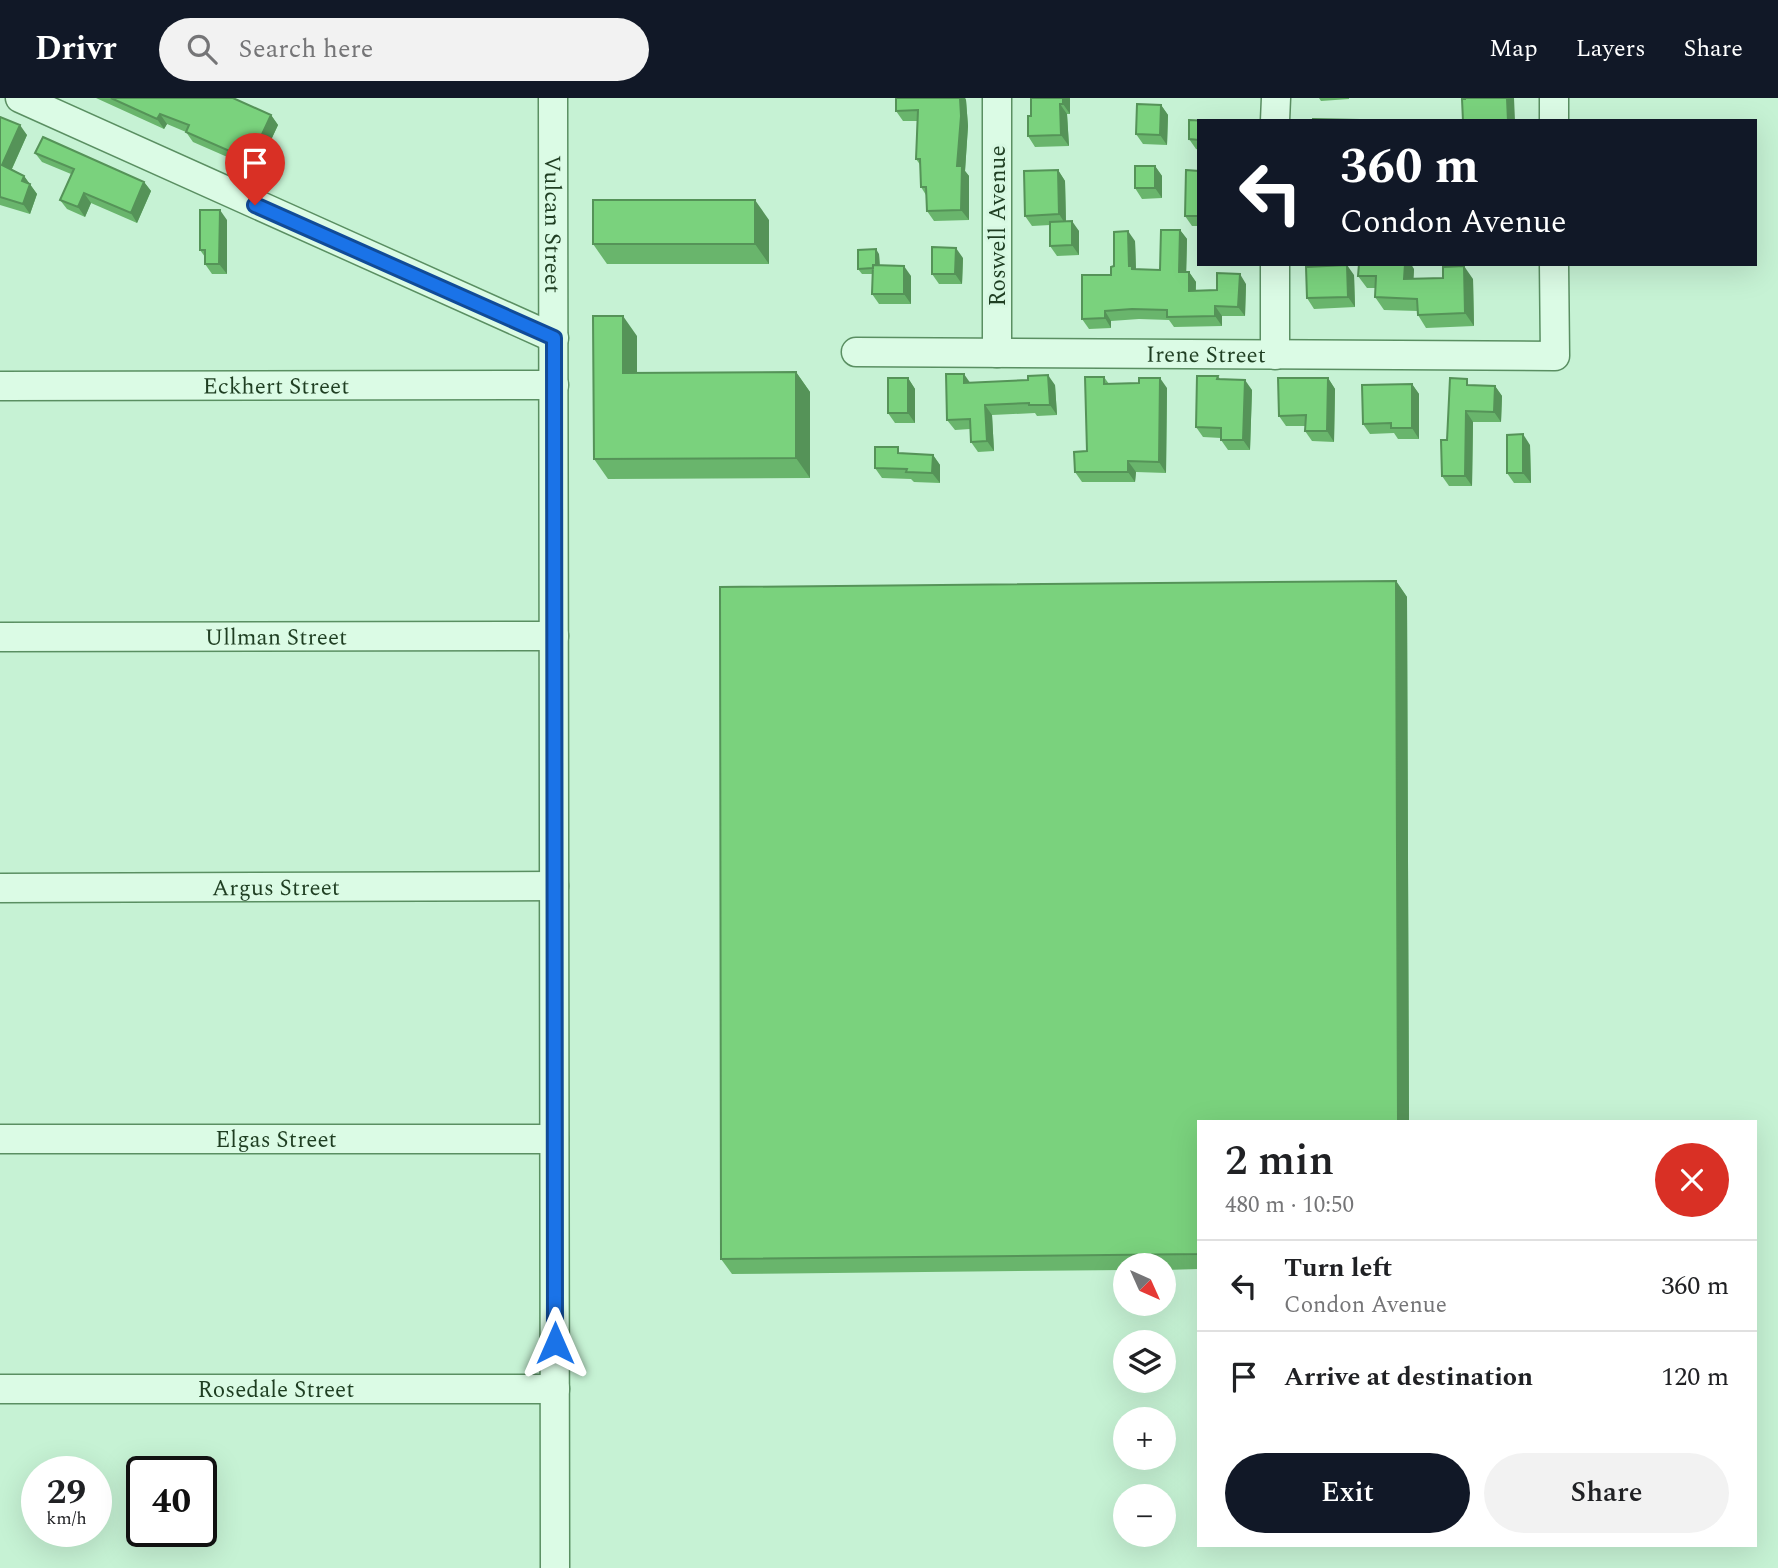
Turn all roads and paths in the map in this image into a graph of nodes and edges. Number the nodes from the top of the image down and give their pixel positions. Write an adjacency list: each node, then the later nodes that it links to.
1 (20, 98): 10 (street)
2 (553, 98): 10 (street, Vulcan Street)
3 (997, 98): 12 (street, Roswell Avenue)
4 (1276, 98): 6 (street)
5 (1554, 98): 7 (street)
6 (1276, 119)
7 (1554, 119)
8 (1275, 266): 13 (street)
9 (1554, 266): 13 (street, Irene Street)
10 (554, 338): 14 (street, Vulcan Street)
11 (856, 352): 12 (street, Irene Street)
12 (997, 353): 13 (street, Irene Street)
13 (1275, 355)
14 (554, 385): 15 (street, Eckhert Street); 16 (street, Vulcan Street)
15 (0, 386)
16 (554, 636): 17 (street, Ullman Street); 18 (street, Vulcan Street)
17 (0, 637)
18 (554, 886): 19 (street, Argus Street); 21 (street, Vulcan Street)
19 (0, 888)
20 (0, 1139): 21 (street, Elgas Street)
21 (554, 1139): 23 (street, Vulcan Street)
22 (0, 1389): 23 (street, Rosedale Street)
23 (555, 1389): 24 (street, Vulcan Street)
24 (555, 1568)

